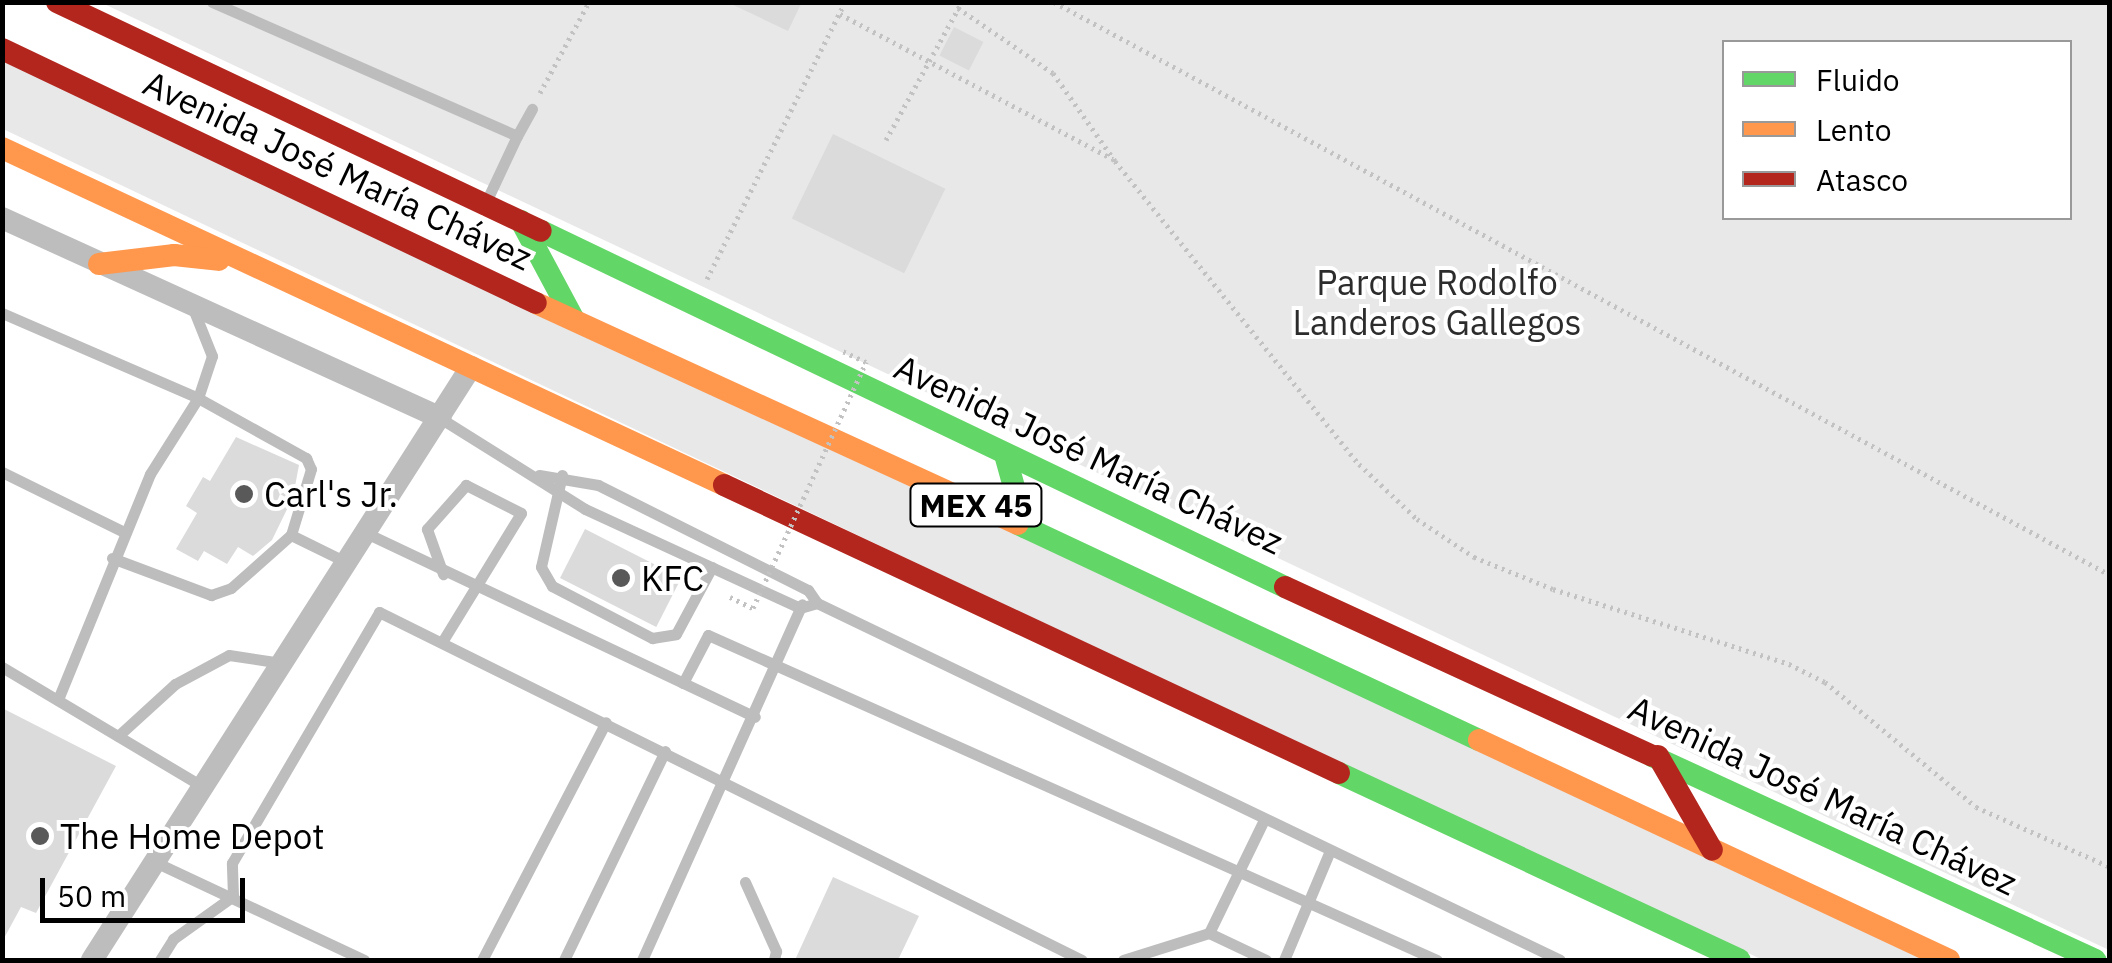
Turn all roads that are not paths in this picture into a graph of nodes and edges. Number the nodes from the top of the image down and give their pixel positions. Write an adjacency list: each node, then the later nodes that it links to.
1 (57, 2): 7 (main road, Avenida José María Chávez)
2 (212, 2): 5 (lane)
3 (2, 49): 14 (main road, Avenida José María Chávez / MEX 45)
4 (532, 109): 5 (lane)
5 (517, 136): 7 (lane)
6 (2, 148): 11 (main road, MEX 45)
7 (484, 206): 9 (main road, Avenida José María Chávez)
8 (2, 218): 10 (street)
9 (521, 221): 14 (main road); 18 (main road, Avenida José María Chávez)
10 (99, 264): 11 (main road); 12 (street)
11 (258, 268): 15 (main road, MEX 45)
12 (192, 306): 16 (lane); 17 (street)
13 (2, 314): 16 (lane)
14 (574, 320): 23 (main road, Avenida José María Chávez / MEX 45)
15 (472, 367): 17 (street); 70 (main road, MEX 45)
16 (198, 398): 24 (lane); 26 (lane)
17 (440, 418): 20 (lane); 25 (street)
18 (1006, 458): 23 (main road); 45 (main road, Avenida José María Chávez)
19 (2, 472): 24 (lane)
20 (538, 475): 21 (lane); 22 (lane)
21 (562, 475): 22 (lane); 32 (lane)
22 (556, 493): 29 (lane); 29 (lane)
23 (1026, 526): 49 (main road, Avenida José María Chávez / MEX 45)
24 (124, 532): 27 (lane)
25 (366, 533): 28 (street); 30 (lane)
26 (291, 535): 27 (lane); 28 (lane)
27 (112, 558): 40 (lane)
28 (347, 563): 36 (street)
29 (712, 567): 34 (lane)
30 (443, 574): 31 (lane); 31 (lane)
31 (475, 588): 35 (lane); 39 (lane)
32 (808, 590): 33 (lane); 34 (lane)
33 (817, 603): 34 (lane); 48 (lane)
34 (800, 608): 37 (lane)
35 (442, 642): 42 (lane); 54 (lane)
36 (282, 663): 43 (lane); 47 (street)
37 (779, 664): 39 (lane); 41 (lane); 52 (lane)
38 (2, 667): 40 (lane)
39 (683, 684): 41 (lane)
40 (58, 700): 43 (lane)
41 (755, 717): 46 (lane)
42 (606, 722): 44 (lane); 60 (lane)
43 (118, 736): 47 (lane)
44 (666, 751): 46 (lane); 61 (lane)
45 (1658, 756): 49 (main road); 72 (main road, Avenida José María Chávez)
46 (724, 780): 62 (lane); 64 (lane)
47 (203, 786): 51 (street)
48 (1263, 822): 50 (lane); 52 (lane)
49 (1712, 850): 71 (main road, Avenida José María Chávez / MEX 45)
50 (1330, 853): 55 (lane); 69 (lane)
51 (155, 862): 54 (lane); 57 (street)
52 (1241, 870): 55 (lane); 56 (lane)
53 (745, 882): 63 (lane)
54 (233, 896): 58 (lane); 59 (lane)
55 (1308, 902): 67 (lane); 68 (lane)
56 (1209, 933): 65 (lane); 66 (lane)
57 (92, 960)
58 (160, 960)
59 (364, 960)
60 (482, 960)
61 (564, 960)
62 (642, 960)
63 (774, 960)
64 (1082, 960)
65 (1123, 960)
66 (1266, 960)
67 (1284, 960)
68 (1437, 960)
69 (1560, 960)
70 (1740, 960)
71 (1949, 960)
72 (2094, 960)

